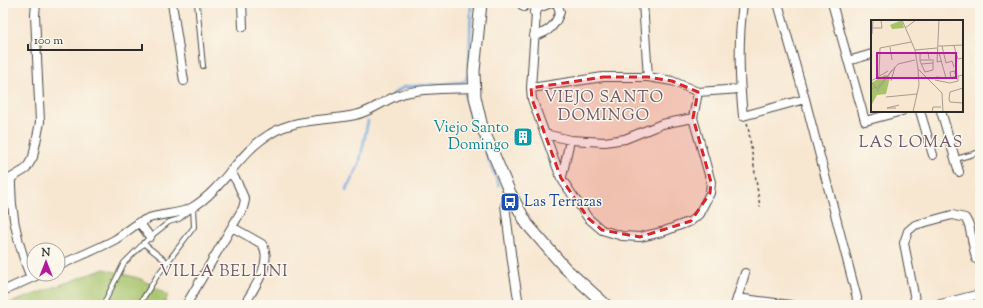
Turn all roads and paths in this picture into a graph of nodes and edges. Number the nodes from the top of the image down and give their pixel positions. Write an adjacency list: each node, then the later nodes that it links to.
1 (36, 3): 47 (street)
2 (172, 3): 18 (street)
3 (197, 3): 16 (lane)
4 (242, 3): 12 (street)
5 (481, 3): 19 (street)
6 (551, 3): 13 (street)
7 (557, 3): 13 (street)
8 (643, 3): 17 (street)
9 (742, 3): 21 (street)
10 (778, 3): 23 (street)
11 (832, 3): 15 (street)
12 (242, 27)
13 (534, 36): 20 (street)
14 (871, 54): 15 (street)
15 (848, 61): 24 (street)
16 (203, 66)
17 (648, 77): 20 (street); 22 (street)
18 (184, 81)
19 (474, 88): 34 (street); 37 (street)
20 (531, 88): 29 (street)
21 (740, 88): 22 (street); 27 (street)
22 (698, 92): 28 (street)
23 (805, 99): 27 (street); 60 (street)
24 (898, 112)
25 (920, 112): 32 (street)
26 (941, 112): 33 (street)
27 (743, 116): 39 (path)
28 (693, 118): 30 (street); 36 (street)
29 (545, 134): 30 (street); 36 (street)
30 (570, 140): 36 (street)
31 (978, 153): 33 (lane)
32 (933, 155)
33 (955, 159): 35 (street)
34 (230, 171): 38 (street); 41 (street)
35 (959, 172)
36 (561, 178)
37 (510, 192): 57 (street); 58 (street)
38 (193, 207): 40 (street); 42 (lane); 46 (lane)
39 (760, 207)
40 (139, 222): 42 (street); 45 (street)
41 (232, 227): 55 (street); 56 (street)
42 (150, 237): 43 (lane)
43 (143, 243): 46 (lane); 53 (lane)
44 (976, 259): 61 (street)
45 (66, 262)
46 (167, 262): 54 (lane)
47 (26, 267)
48 (745, 273): 52 (street)
49 (26, 280): 50 (street)
50 (3, 291)
51 (980, 294): 62 (street)
52 (736, 302): 59 (street)
53 (103, 305)
54 (139, 305)
55 (186, 305)
56 (244, 305)
57 (519, 305)
58 (606, 305)
59 (790, 305)
60 (856, 305)
61 (916, 305)
62 (937, 305)

